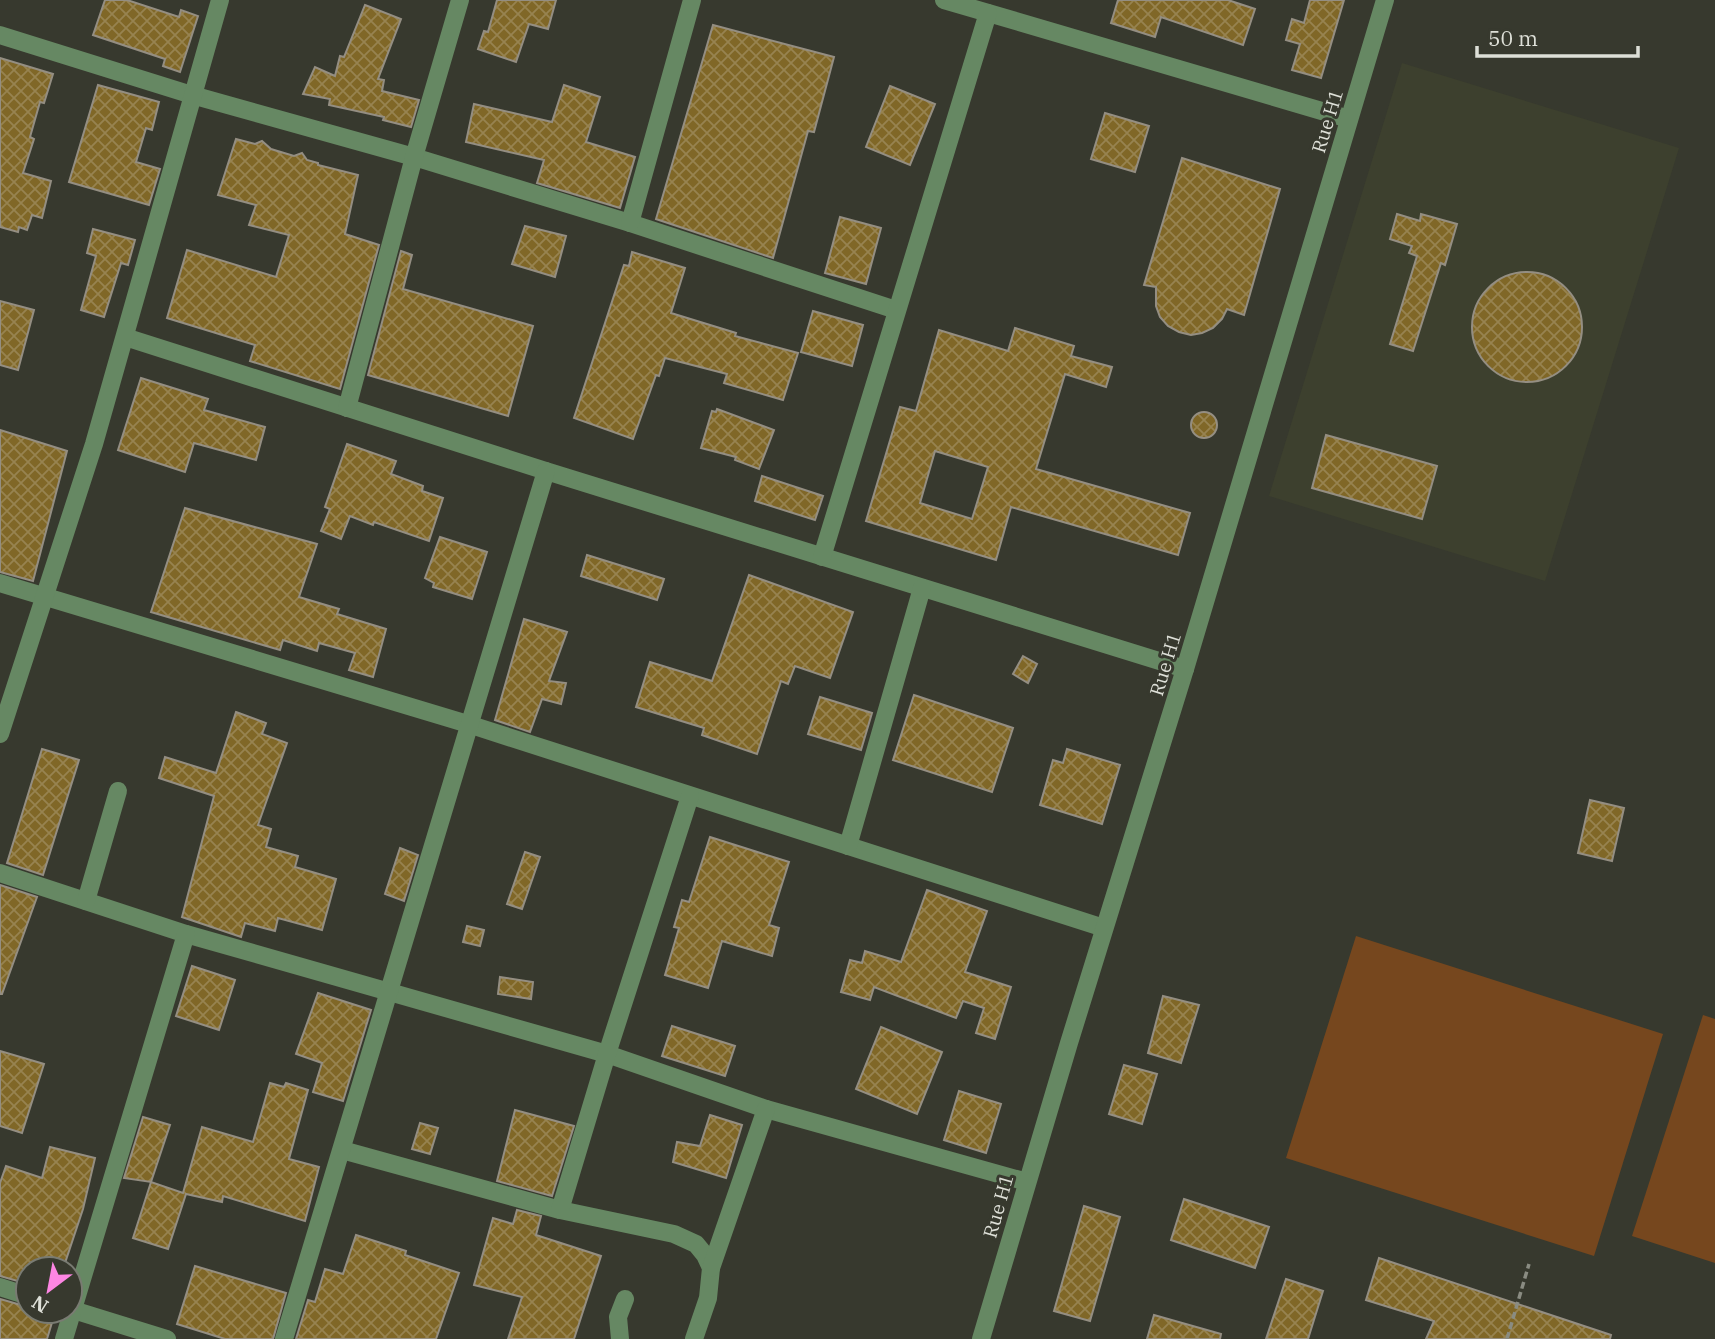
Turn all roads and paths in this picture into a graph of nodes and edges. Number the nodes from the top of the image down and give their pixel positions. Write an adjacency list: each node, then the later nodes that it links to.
1 (220, 0): 8 (street)
2 (460, 0): 10 (street)
3 (692, 0): 11 (street)
4 (944, 0): 6 (street)
5 (1385, 0): 9 (street, Rue H1)
6 (988, 13): 9 (street); 12 (street)
7 (0, 35): 8 (street)
8 (192, 95): 10 (street); 13 (street)
9 (1349, 119): 20 (street, Rue H1)
10 (414, 157): 11 (street); 14 (street)
11 (630, 223): 12 (street)
12 (896, 310): 16 (street)
13 (125, 337): 14 (street); 19 (street)
14 (346, 408): 15 (street)
15 (546, 471): 16 (street); 21 (street)
16 (822, 557): 18 (street)
17 (0, 583): 19 (street)
18 (922, 588): 20 (street); 25 (street)
19 (44, 597): 21 (street); 22 (street)
20 (1185, 669): 28 (street, Rue H1)
21 (468, 724): 24 (street); 30 (street)
22 (0, 734)
23 (118, 791): 27 (street)
24 (690, 796): 25 (street); 31 (street)
25 (848, 846): 28 (street)
26 (0, 873): 27 (street)
27 (86, 901): 29 (street)
28 (1104, 928): 34 (street, Rue H1)
29 (186, 934): 30 (street); 38 (street)
30 (389, 990): 31 (street); 33 (street)
31 (607, 1054): 32 (street); 35 (street)
32 (766, 1109): 34 (street); 37 (street)
33 (342, 1150): 35 (street); 42 (street)
34 (1027, 1182): 45 (street, Rue H1)
35 (560, 1210): 37 (street)
36 (1529, 1264): 46 (path)
37 (711, 1268): 44 (street)
38 (84, 1270)
39 (625, 1299): 43 (street)
40 (84, 1314): 41 (street)
41 (167, 1339)
42 (284, 1339)
43 (620, 1339)
44 (694, 1339)
45 (981, 1339)
46 (1507, 1339)

